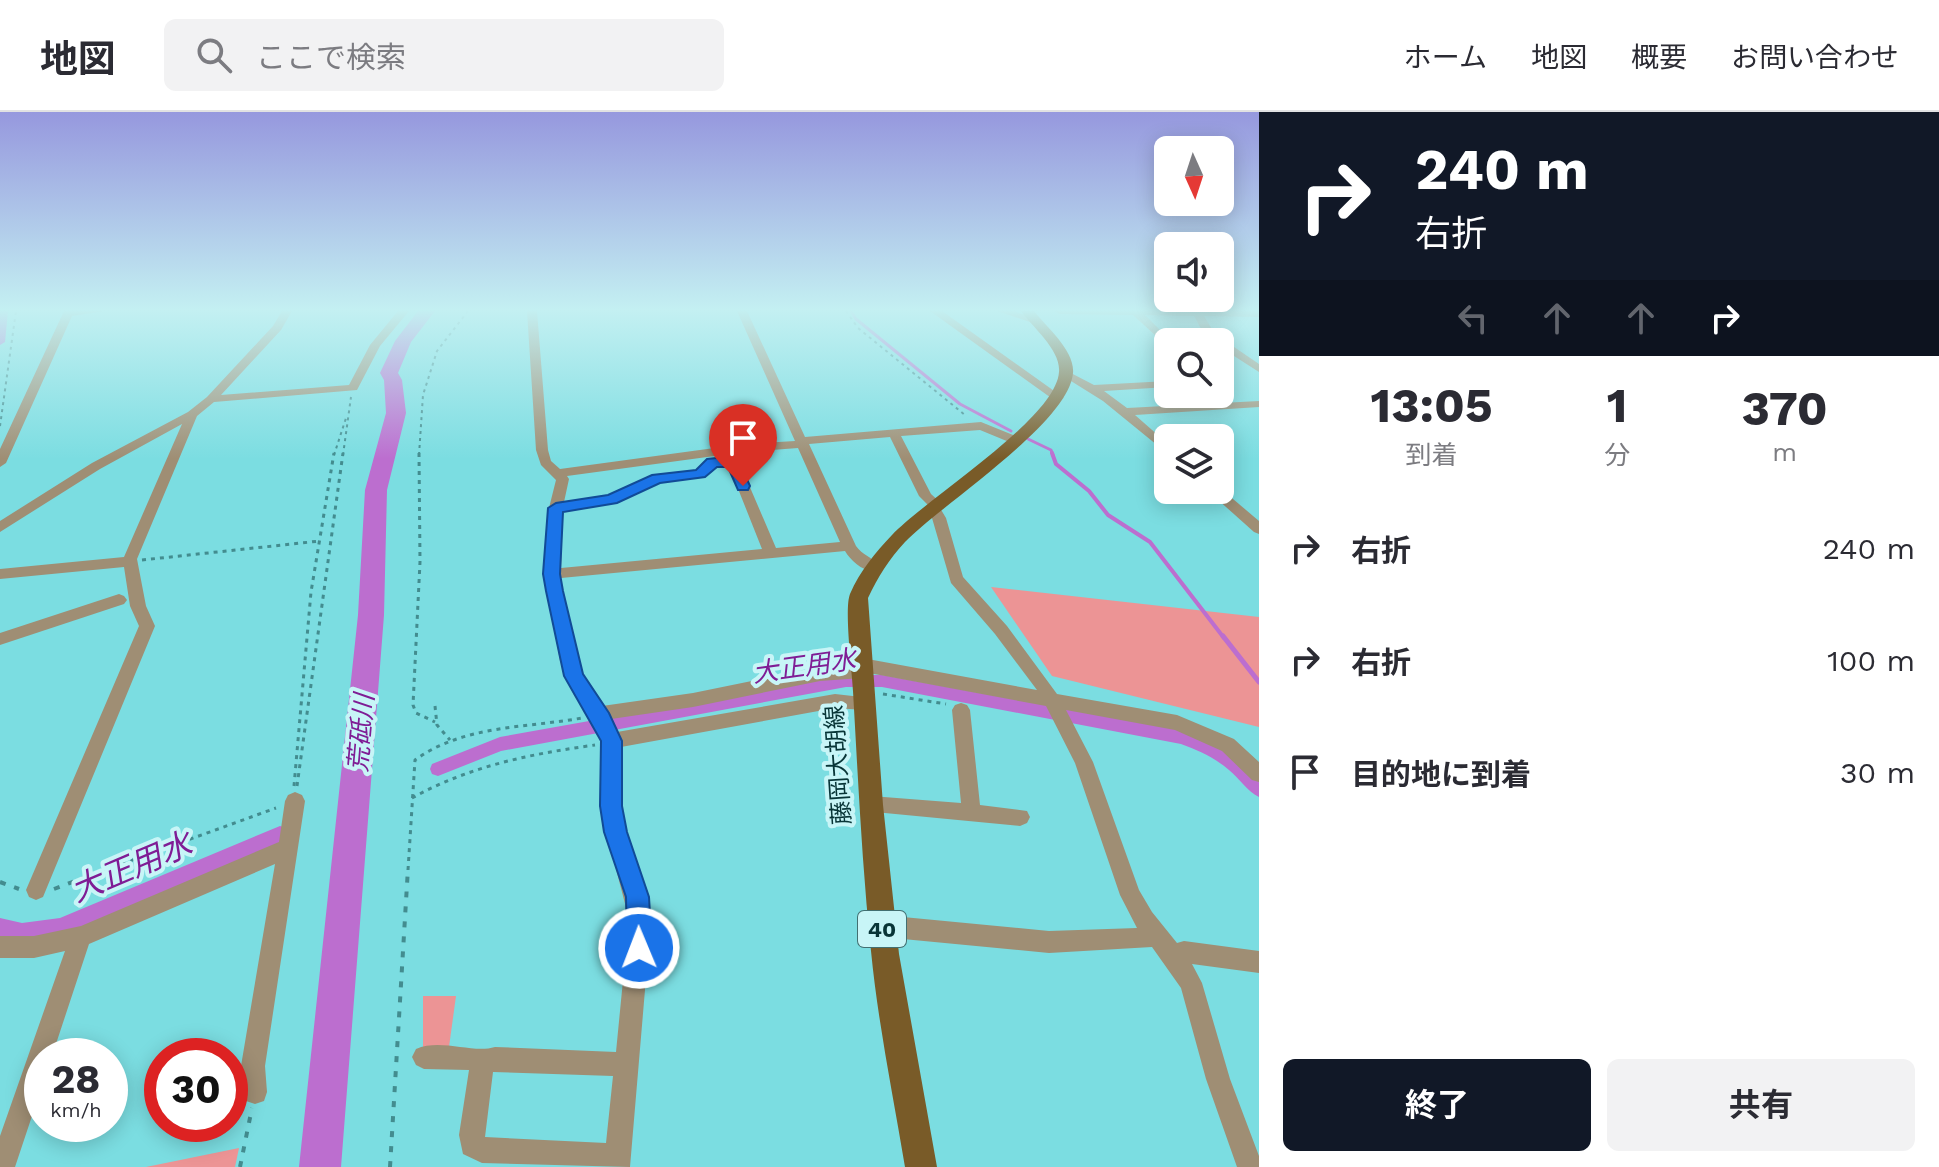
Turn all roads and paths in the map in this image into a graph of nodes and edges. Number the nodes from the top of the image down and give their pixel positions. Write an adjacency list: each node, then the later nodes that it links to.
1 (9, 360): 25 (path)
2 (47, 360): 31 (street)
3 (247, 360): 16 (street)
4 (367, 360): 13 (street)
5 (434, 360): 51 (path)
6 (536, 360): 32 (street)
7 (765, 360): 30 (street)
8 (898, 360): 26 (path)
9 (1005, 360): 15 (street)
10 (1062, 360): 11 (main road)
11 (1067, 374): 14 (street); 15 (main road, 藤岡大胡線 / 40)
12 (1154, 385): 14 (street)
13 (353, 388): 16 (street); 23 (path)
14 (1092, 388): 21 (street)
15 (1058, 398): 29 (main road, 藤岡大胡線 / 40)
16 (211, 399): 22 (street)
17 (1259, 404): 19 (street)
18 (1234, 405): 19 (street)
19 (1241, 405): 24 (street)
20 (1191, 408): 21 (street)
21 (1124, 412): 28 (street)
22 (192, 414): 36 (street); 41 (street)
23 (348, 415): 38 (path); 56 (path)
24 (1259, 418)
25 (0, 426)
26 (981, 426): 27 (street); 29 (street)
27 (894, 434): 30 (street); 34 (street)
28 (1154, 438)
29 (1014, 440): 34 (main road, 藤岡大胡線 / 40)
30 (802, 442): 32 (street); 39 (street)
31 (0, 463)
32 (558, 473): 35 (street)
33 (1230, 504): 37 (street)
34 (935, 506): 42 (main road, 藤岡大胡線 / 40); 48 (street)
35 (556, 508): 40 (street); 44 (street)
36 (0, 527)
37 (1259, 529)
38 (320, 541): 41 (path); 56 (path)
39 (849, 546): 40 (street); 42 (street)
40 (771, 553): 44 (street)
41 (131, 561): 43 (street); 62 (street)
42 (871, 566): 47 (main road, 藤岡大胡線 / 40)
43 (0, 574)
44 (551, 574): 52 (street)
45 (119, 600): 46 (street)
46 (0, 639)
47 (863, 682): 48 (street); 50 (path); 52 (street); 52 (street); 57 (main road, 藤岡大胡線 / 40)
48 (1052, 701): 54 (street); 64 (street)
49 (435, 706): 51 (path)
50 (961, 710): 58 (street)
51 (435, 722): 53 (path)
52 (605, 728): 53 (path); 55 (path); 71 (street)
53 (450, 741): 55 (path)
54 (1259, 774)
55 (412, 798): 76 (path)
56 (295, 801): 60 (street); 62 (path)
57 (871, 805): 58 (street); 63 (main road, 藤岡大胡線 / 40)
58 (971, 812): 59 (street)
59 (1020, 817)
60 (288, 848): 65 (street); 72 (street)
61 (0, 882): 62 (path)
62 (36, 890)
63 (882, 926): 64 (street); 77 (main road, 藤岡大胡線 / 40)
64 (1155, 935): 67 (street)
65 (81, 937): 66 (street); 74 (street)
66 (0, 947)
67 (1173, 955): 68 (street); 78 (street)
68 (1259, 962)
69 (424, 1057): 70 (street)
70 (485, 1062): 71 (street); 73 (street)
71 (626, 1064): 73 (street)
72 (255, 1092): 75 (path)
73 (617, 1162)
74 (2, 1167)
75 (240, 1167)
76 (390, 1167)
77 (921, 1167)
78 (1250, 1167)

